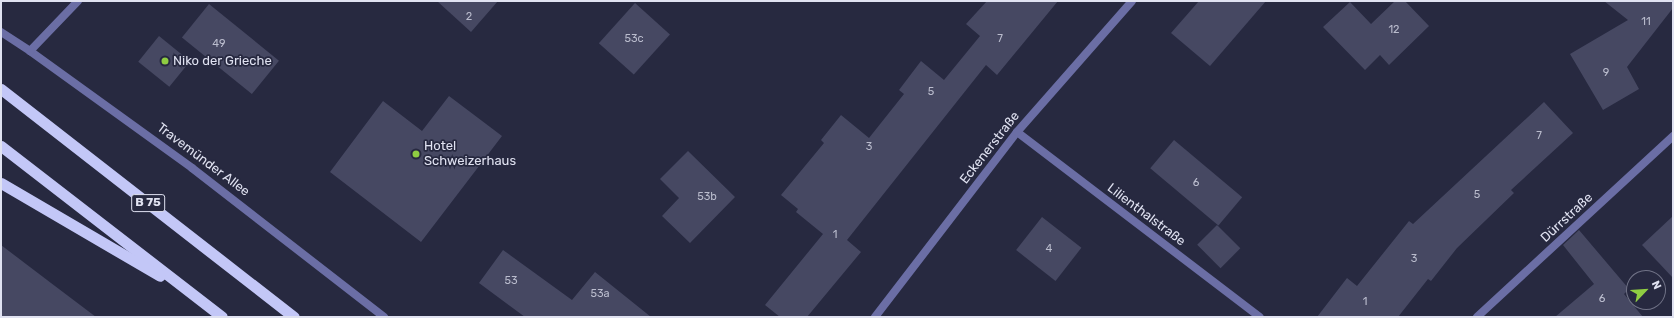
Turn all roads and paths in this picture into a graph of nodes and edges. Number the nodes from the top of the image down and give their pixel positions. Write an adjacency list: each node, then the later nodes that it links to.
1 (78, 1): 4 (street)
2 (1132, 1): 6 (street, Eckenerstraße)
3 (1, 32): 4 (street, Travemünder Allee)
4 (30, 51): 13 (street, Travemünder Allee)
5 (1, 89): 12 (highway, B 75)
6 (1016, 132): 14 (street, Eckenerstraße); 15 (street, Lilienthalstraße)
7 (1673, 136): 16 (street, Dürrstraße)
8 (1, 146): 10 (highway)
9 (1, 183): 10 (highway)
10 (200, 300): 11 (highway)
11 (221, 316)
12 (294, 317)
13 (384, 317)
14 (875, 317)
15 (1260, 317)
16 (1477, 317)

